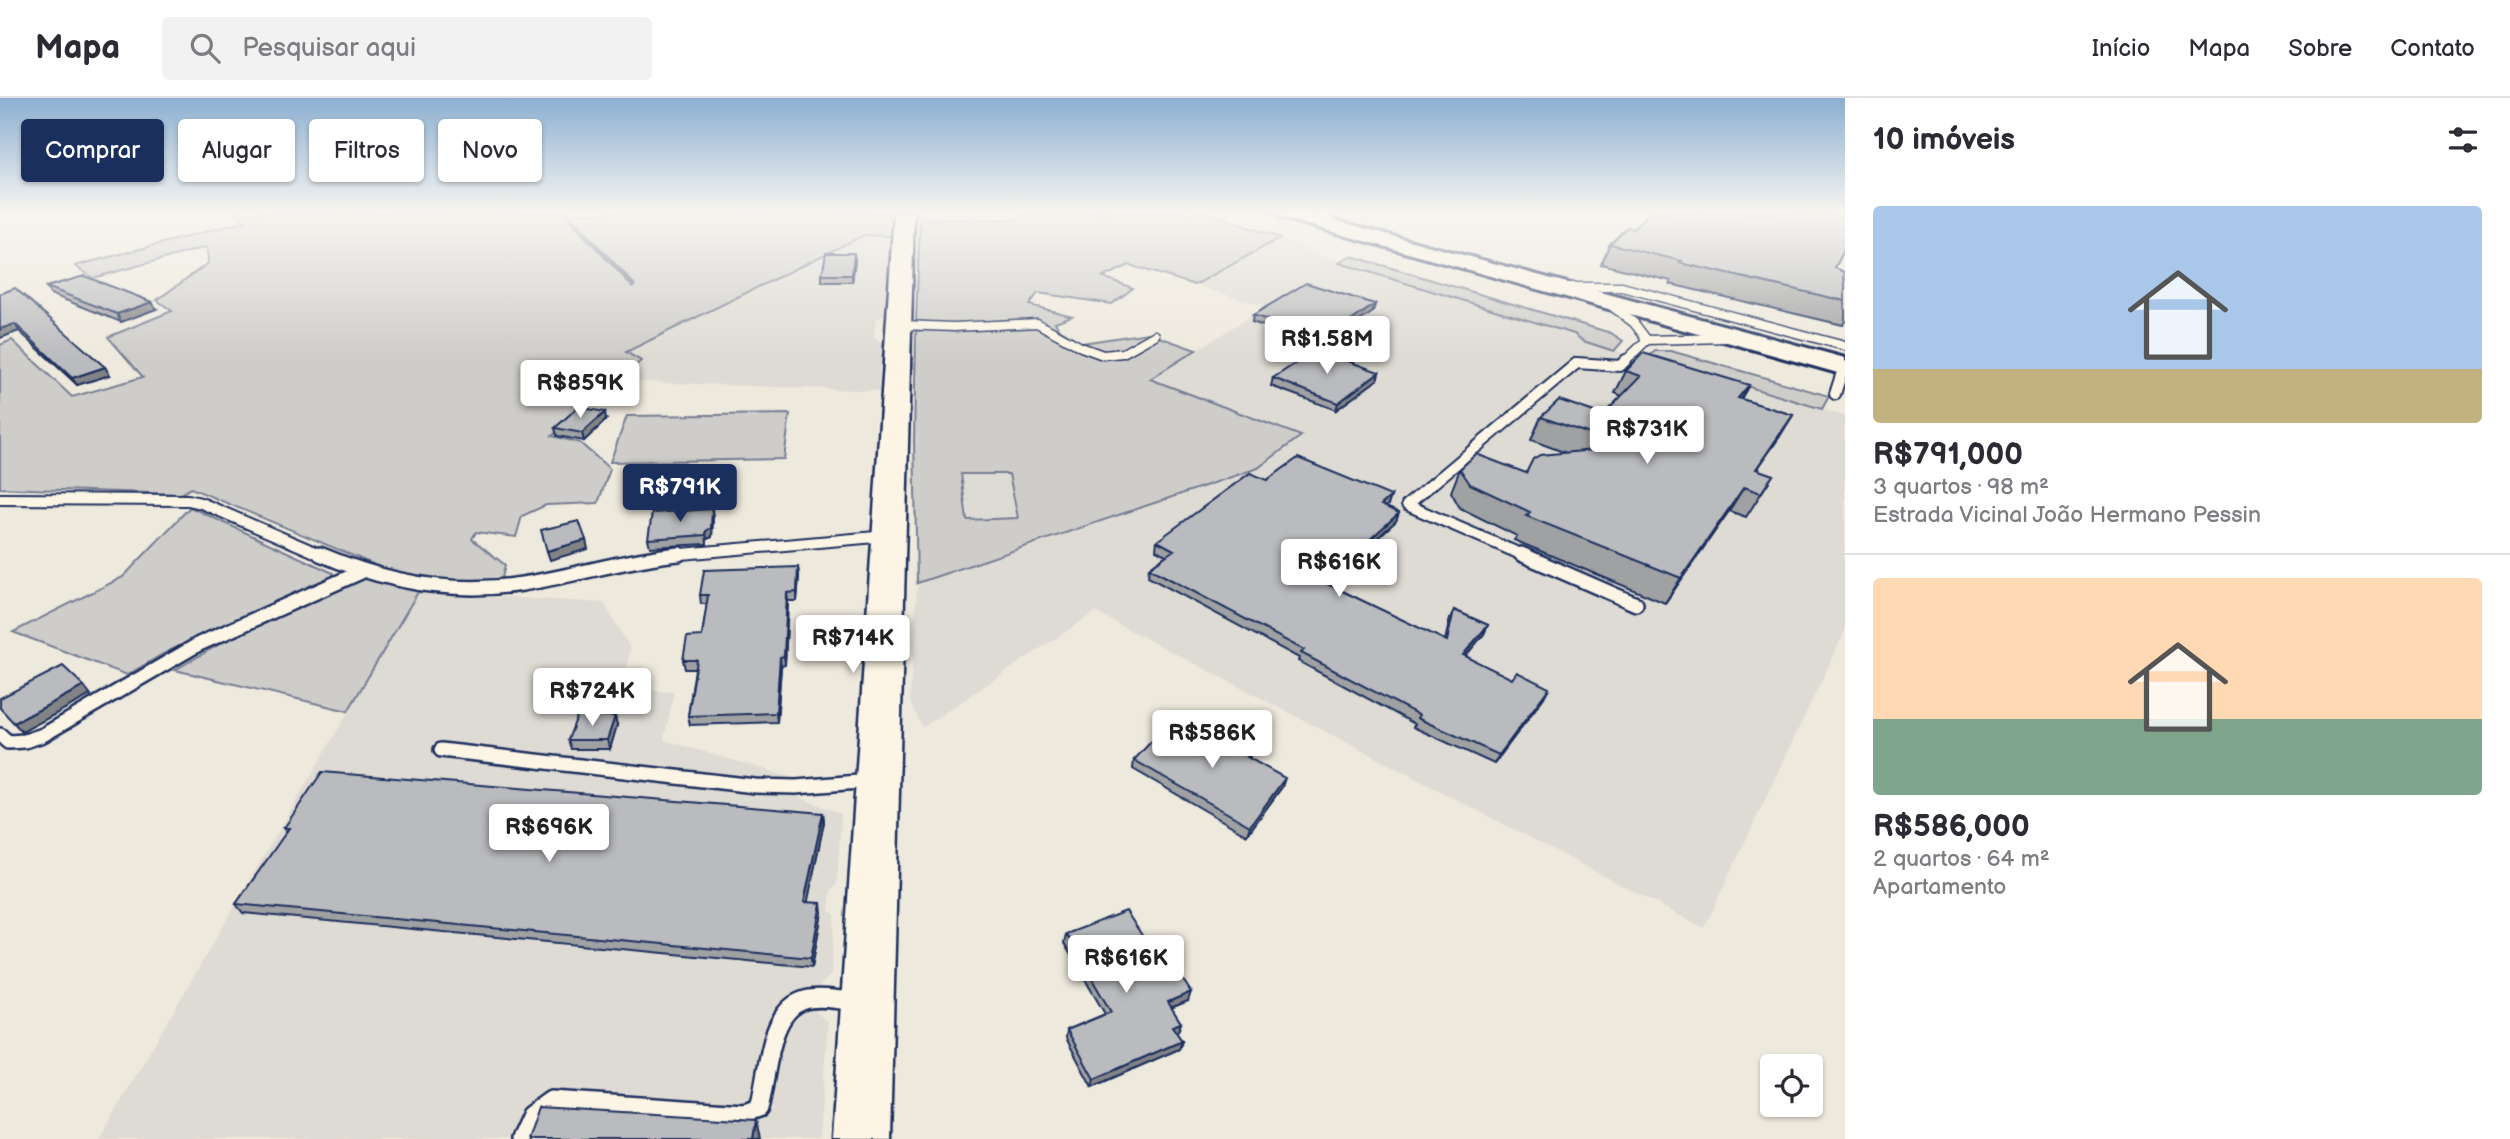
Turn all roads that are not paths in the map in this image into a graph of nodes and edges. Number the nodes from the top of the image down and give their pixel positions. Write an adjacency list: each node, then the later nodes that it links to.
1 (903, 262): 5 (main road)
2 (1471, 262): 3 (main road)
3 (1556, 287): 4 (main road); 9 (lane)
4 (1603, 300): 7 (main road); 8 (lane)
5 (901, 325): 6 (lane); 12 (main road)
6 (1154, 335)
7 (1740, 338): 8 (lane); 9 (main road)
8 (1647, 340): 14 (lane)
9 (1845, 360): 10 (lane)
10 (1835, 394)
11 (0, 499): 13 (lane)
12 (887, 536): 13 (lane); 17 (main road)
13 (360, 572): 15 (lane)
14 (1636, 604)
15 (0, 735)
16 (442, 750): 17 (lane)
17 (879, 780): 18 (main road)
18 (867, 1001): 19 (main road); 20 (lane)
19 (869, 1132)
20 (519, 1139)

